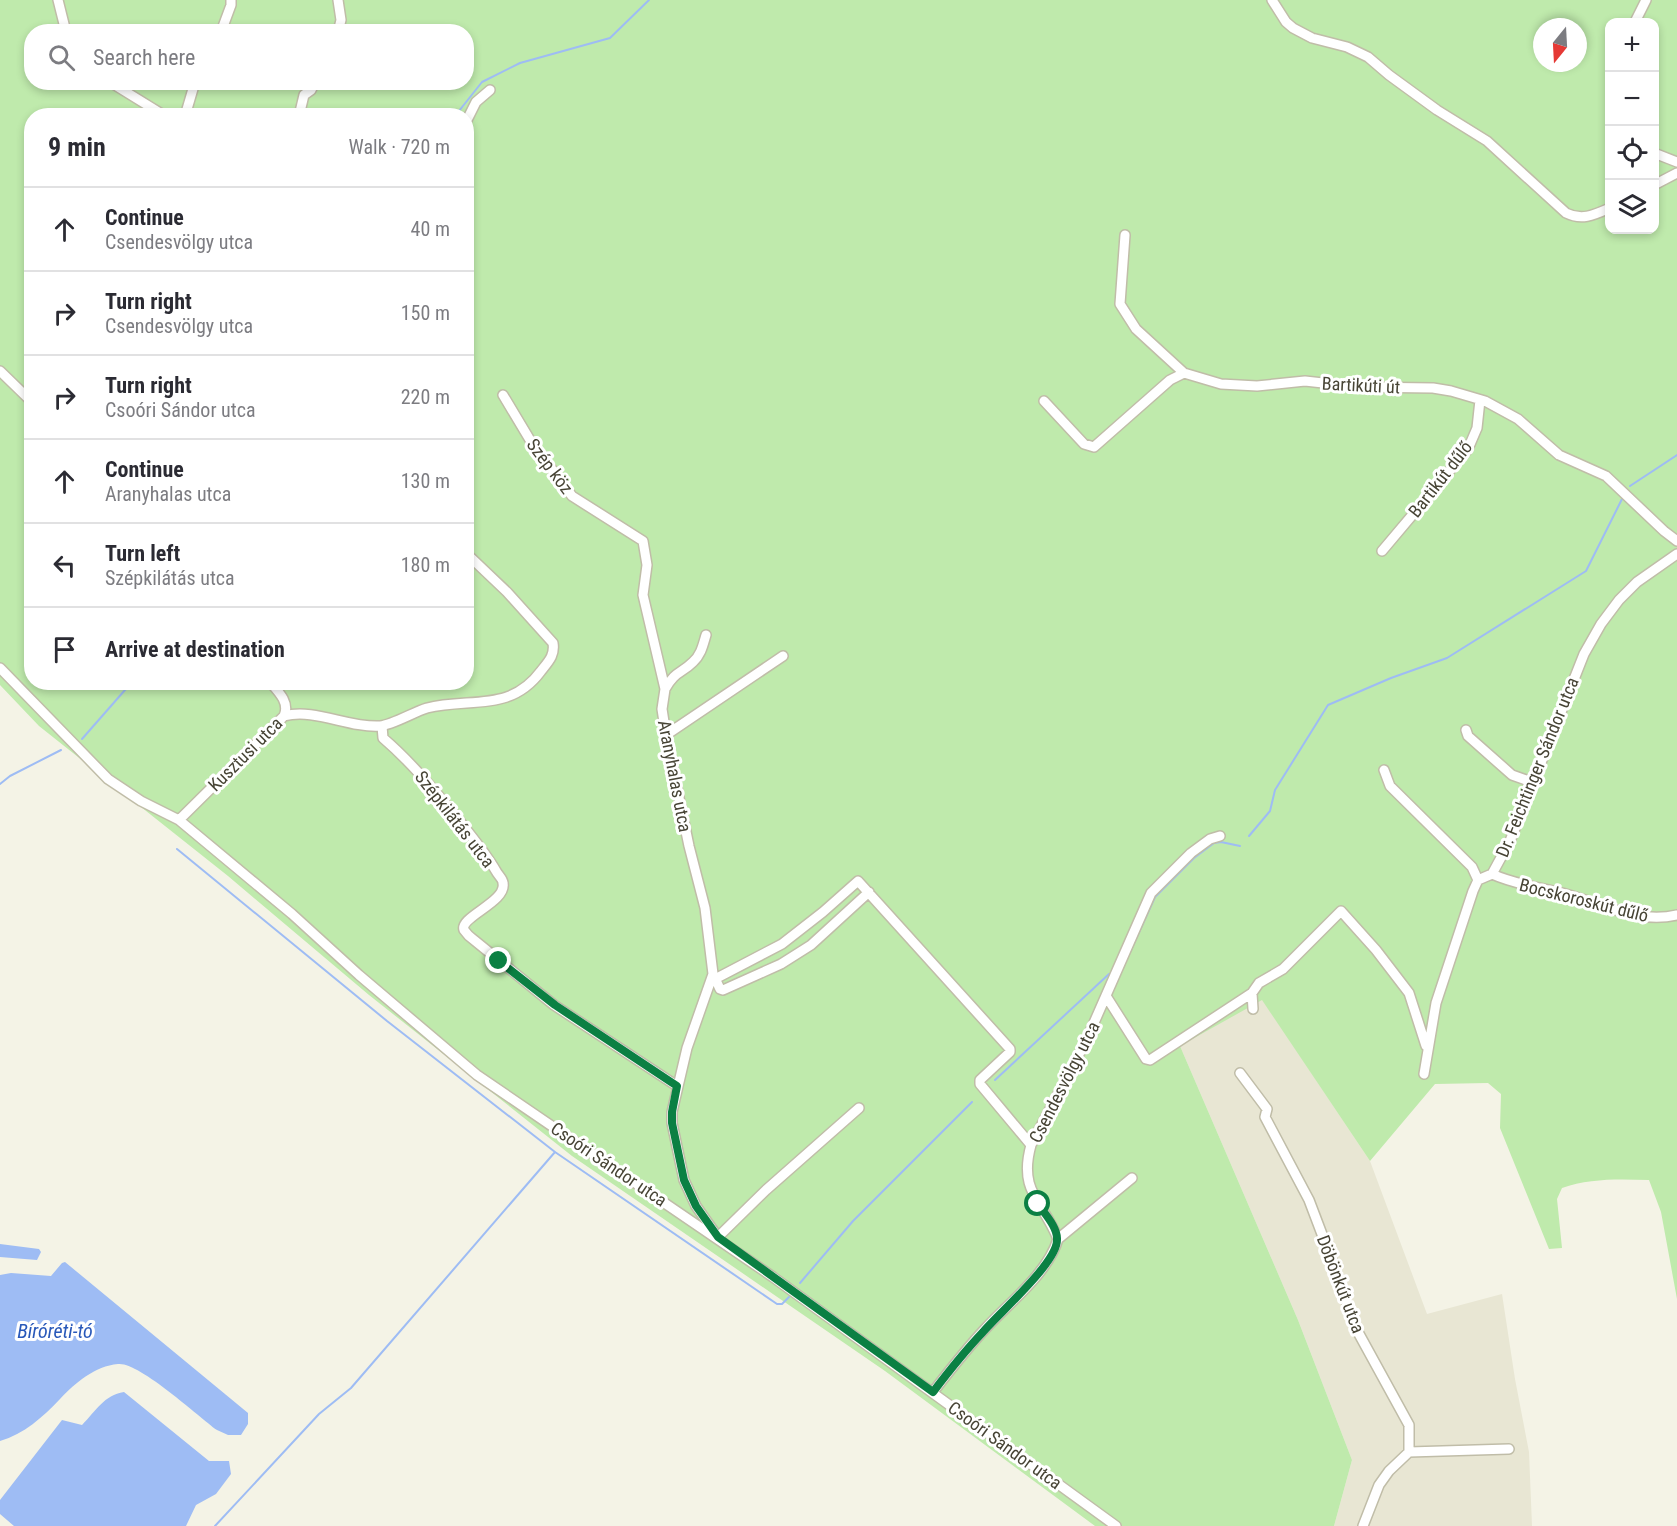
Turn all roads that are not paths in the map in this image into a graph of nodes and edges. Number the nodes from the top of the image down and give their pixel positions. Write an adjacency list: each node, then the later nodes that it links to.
1 (58, 0): 7 (street)
2 (231, 0): 8 (street)
3 (338, 0): 9 (street)
4 (1272, 0): 22 (street)
5 (1646, 0): 6 (street)
6 (1637, 18)
7 (64, 24)
8 (224, 24)
9 (341, 24)
10 (123, 90): 14 (street)
11 (193, 90): 15 (street)
12 (311, 90): 16 (street)
13 (490, 90): 17 (street)
14 (152, 108)
15 (187, 108)
16 (301, 108)
17 (473, 108)
18 (1659, 155): 19 (street)
19 (1677, 162)
20 (1677, 173): 21 (street)
21 (1659, 182)
22 (1605, 210)
23 (1125, 235): 25 (street)
24 (0, 371): 26 (street)
25 (1184, 373): 28 (street, Bartikúti út); 29 (street)
26 (24, 394)
27 (503, 395): 30 (street, Szép köz)
28 (1480, 399): 31 (street, Bartikúti út); 32 (street, Bartikút dűlő)
29 (1044, 401)
30 (643, 541): 38 (street, Aranyhalas utca)
31 (1677, 541)
32 (1382, 551)
33 (1677, 554): 45 (street, Dr. Feichtinger Sándor utca)
34 (474, 561): 41 (street)
35 (706, 635): 38 (street)
36 (783, 656): 43 (street)
37 (0, 668): 46 (street, Csoóri Sándor utca)
38 (665, 689): 43 (street, Aranyhalas utca)
39 (276, 690): 40 (street, Kusztusi utca)
40 (284, 716): 41 (street); 46 (street, Kusztusi utca)
41 (382, 726): 59 (street, Szépkilátás utca)
42 (1466, 730): 45 (street)
43 (666, 735): 52 (street, Aranyhalas utca)
44 (1384, 770): 49 (street)
45 (1532, 782): 48 (street, Dr. Feichtinger Sándor utca)
46 (179, 820): 63 (street, Csoóri Sándor utca)
47 (1220, 836): 54 (street, Csendesvölgy utca)
48 (1492, 874): 49 (street, Dr. Feichtinger Sándor utca); 51 (street, Bocskoroskút dűlő)
49 (1478, 880): 56 (street)
50 (869, 892): 52 (street); 52 (street); 61 (street)
51 (1677, 915)
52 (714, 976): 59 (street, Aranyhalas utca)
53 (1252, 993): 54 (street); 55 (street); 56 (street)
54 (1106, 996): 61 (street, Csendesvölgy utca)
55 (1253, 1009)
56 (1427, 1049): 58 (street)
57 (1240, 1073): 67 (street, Döbönkút utca)
58 (1424, 1074)
59 (677, 1086): 63 (street, Aranyhalas utca)
60 (859, 1108): 63 (street)
61 (1030, 1145): 64 (street, Csendesvölgy utca)
62 (1132, 1178): 64 (street)
63 (718, 1237): 65 (street, Csoóri Sándor utca)
64 (1058, 1239): 65 (street)
65 (933, 1392): 68 (street, Csoóri Sándor utca)
66 (1509, 1449): 67 (street)
67 (1409, 1452): 69 (street)
68 (1116, 1526)
69 (1363, 1526)

